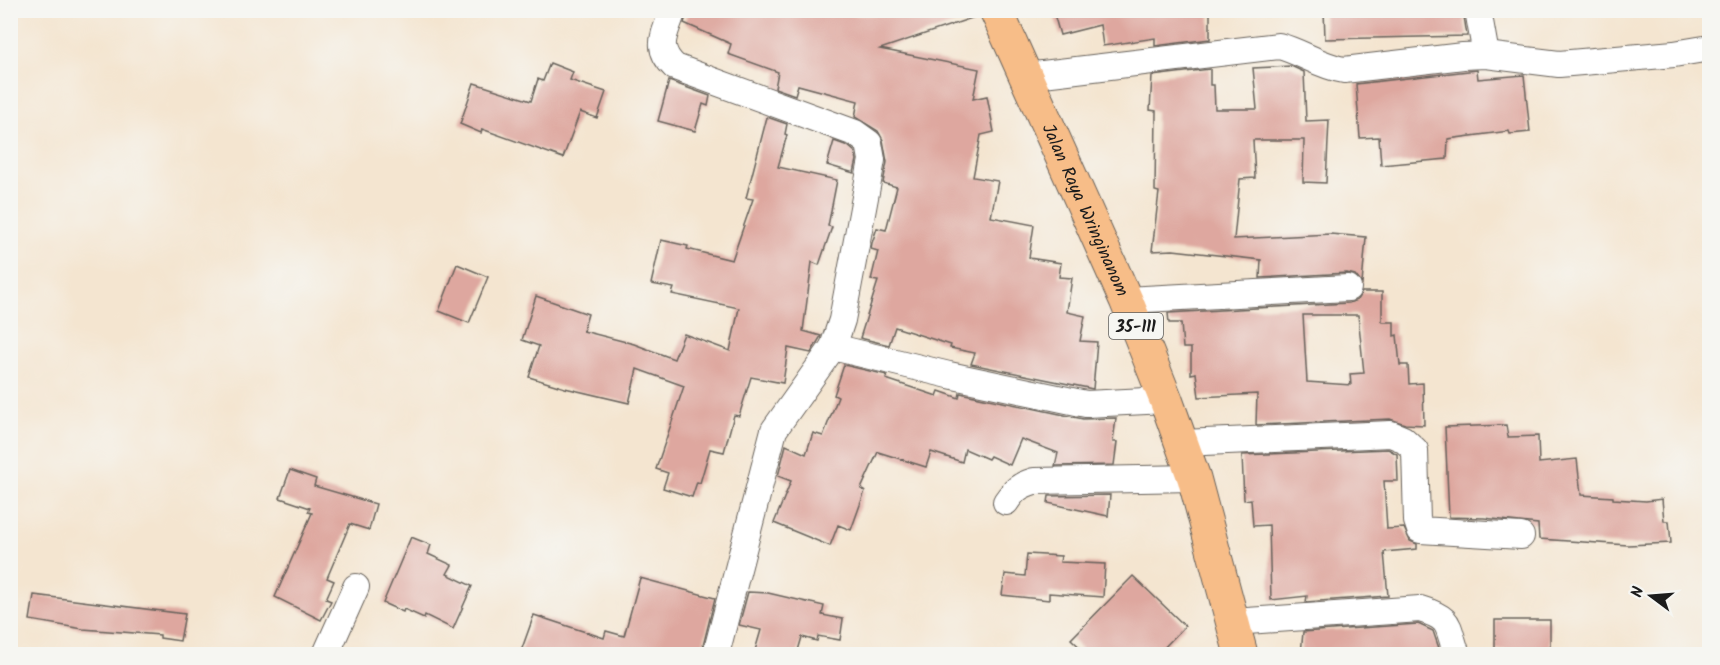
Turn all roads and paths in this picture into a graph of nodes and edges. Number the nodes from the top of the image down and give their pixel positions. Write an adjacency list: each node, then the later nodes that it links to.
1 (673, 10): 9 (street)
2 (996, 10): 6 (main road, Jalan Raya Wringinanom / 35-111)
3 (1478, 10): 5 (street)
4 (1710, 48): 5 (street)
5 (1486, 55): 6 (street)
6 (1026, 76): 8 (main road, Jalan Raya Wringinanom / 35-111)
7 (1348, 288): 8 (street)
8 (1126, 300): 10 (main road, Jalan Raya Wringinanom / 35-111)
9 (833, 347): 10 (street); 18 (street)
10 (1166, 400): 11 (main road, Jalan Raya Wringinanom / 35-111)
11 (1182, 443): 12 (main road, Jalan Raya Wringinanom / 35-111); 14 (street)
12 (1194, 478): 13 (street); 16 (main road, Jalan Raya Wringinanom / 35-111)
13 (1006, 502)
14 (1521, 536)
15 (356, 587): 17 (street)
16 (1233, 622): 19 (main road, Jalan Raya Wringinanom / 35-111); 20 (street)
17 (327, 654)
18 (716, 654)
19 (1241, 654)
20 (1457, 654)

